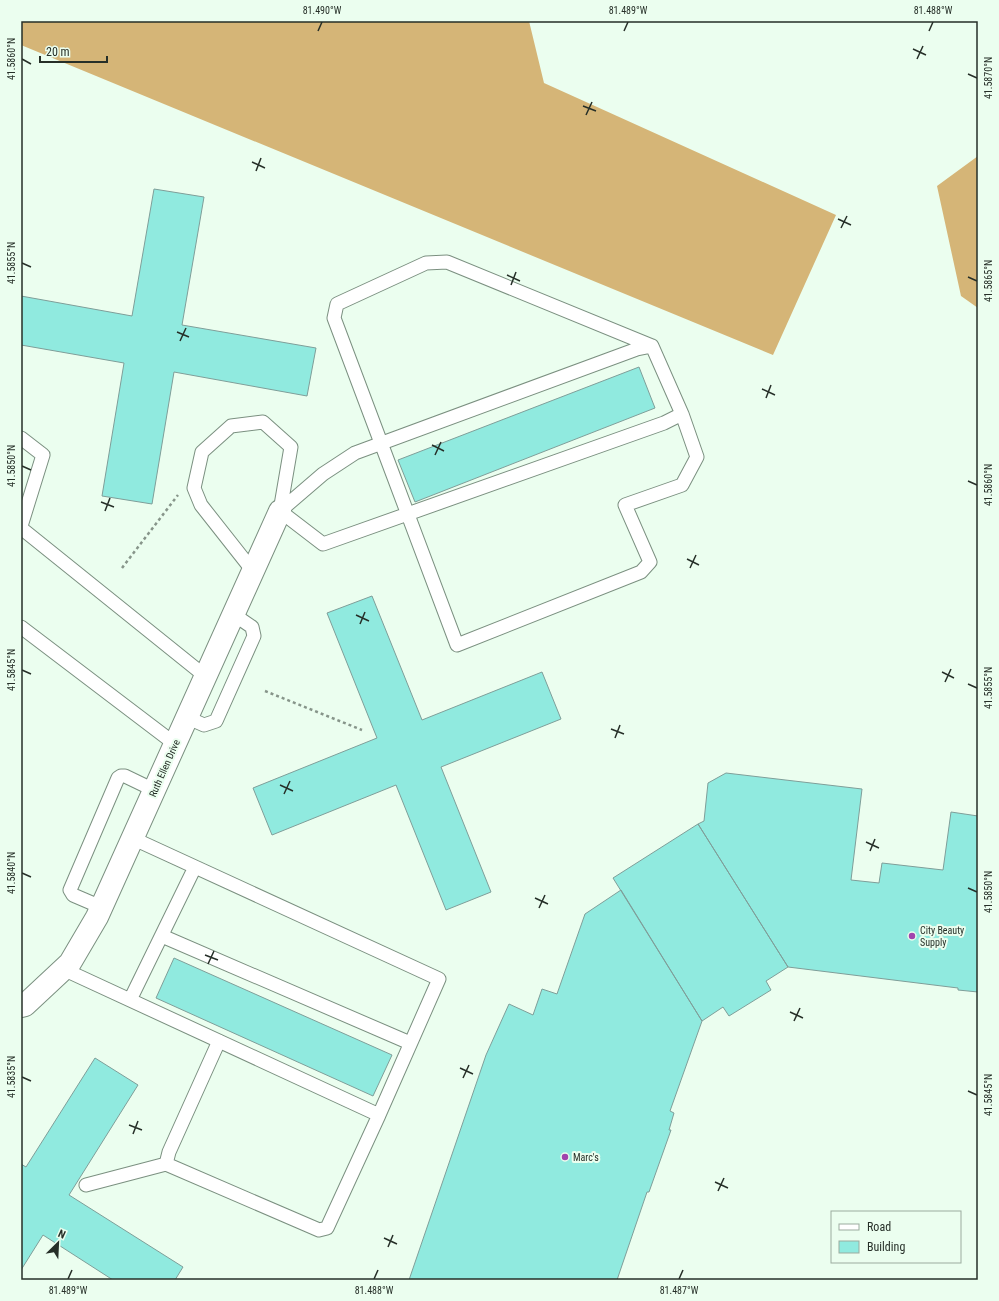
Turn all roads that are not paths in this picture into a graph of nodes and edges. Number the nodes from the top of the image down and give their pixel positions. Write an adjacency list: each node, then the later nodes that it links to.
1 (652, 346): 2 (lane); 4 (lane); 4 (lane)
2 (682, 414): 6 (lane); 6 (lane)
3 (21, 438): 7 (lane)
4 (380, 444): 5 (lane); 6 (lane)
5 (280, 511): 6 (lane); 8 (street, Ruth Ellen Drive); 8 (lane)
6 (409, 514)
7 (21, 527): 11 (lane)
8 (253, 571): 9 (street, Ruth Ellen Drive)
9 (233, 614): 11 (street, Ruth Ellen Drive); 12 (lane)
10 (21, 627): 13 (lane)
11 (205, 676): 12 (street, Ruth Ellen Drive)
12 (186, 718): 13 (street, Ruth Ellen Drive)
13 (175, 744): 14 (street, Ruth Ellen Drive)
14 (154, 790): 15 (street, Ruth Ellen Drive); 17 (lane)
15 (132, 838): 16 (lane); 17 (street, Ruth Ellen Drive)
16 (195, 867): 18 (lane); 23 (lane)
17 (101, 907): 19 (street, Ruth Ellen Drive)
18 (162, 936): 20 (lane); 23 (lane)
19 (63, 969): 20 (lane); 21 (street, Ruth Ellen Drive)
20 (130, 1000): 22 (lane)
21 (21, 1006)
22 (219, 1042): 24 (lane); 25 (lane)
23 (410, 1044): 24 (lane)
24 (379, 1115): 25 (lane)
25 (166, 1164): 26 (lane)
26 (86, 1185)

